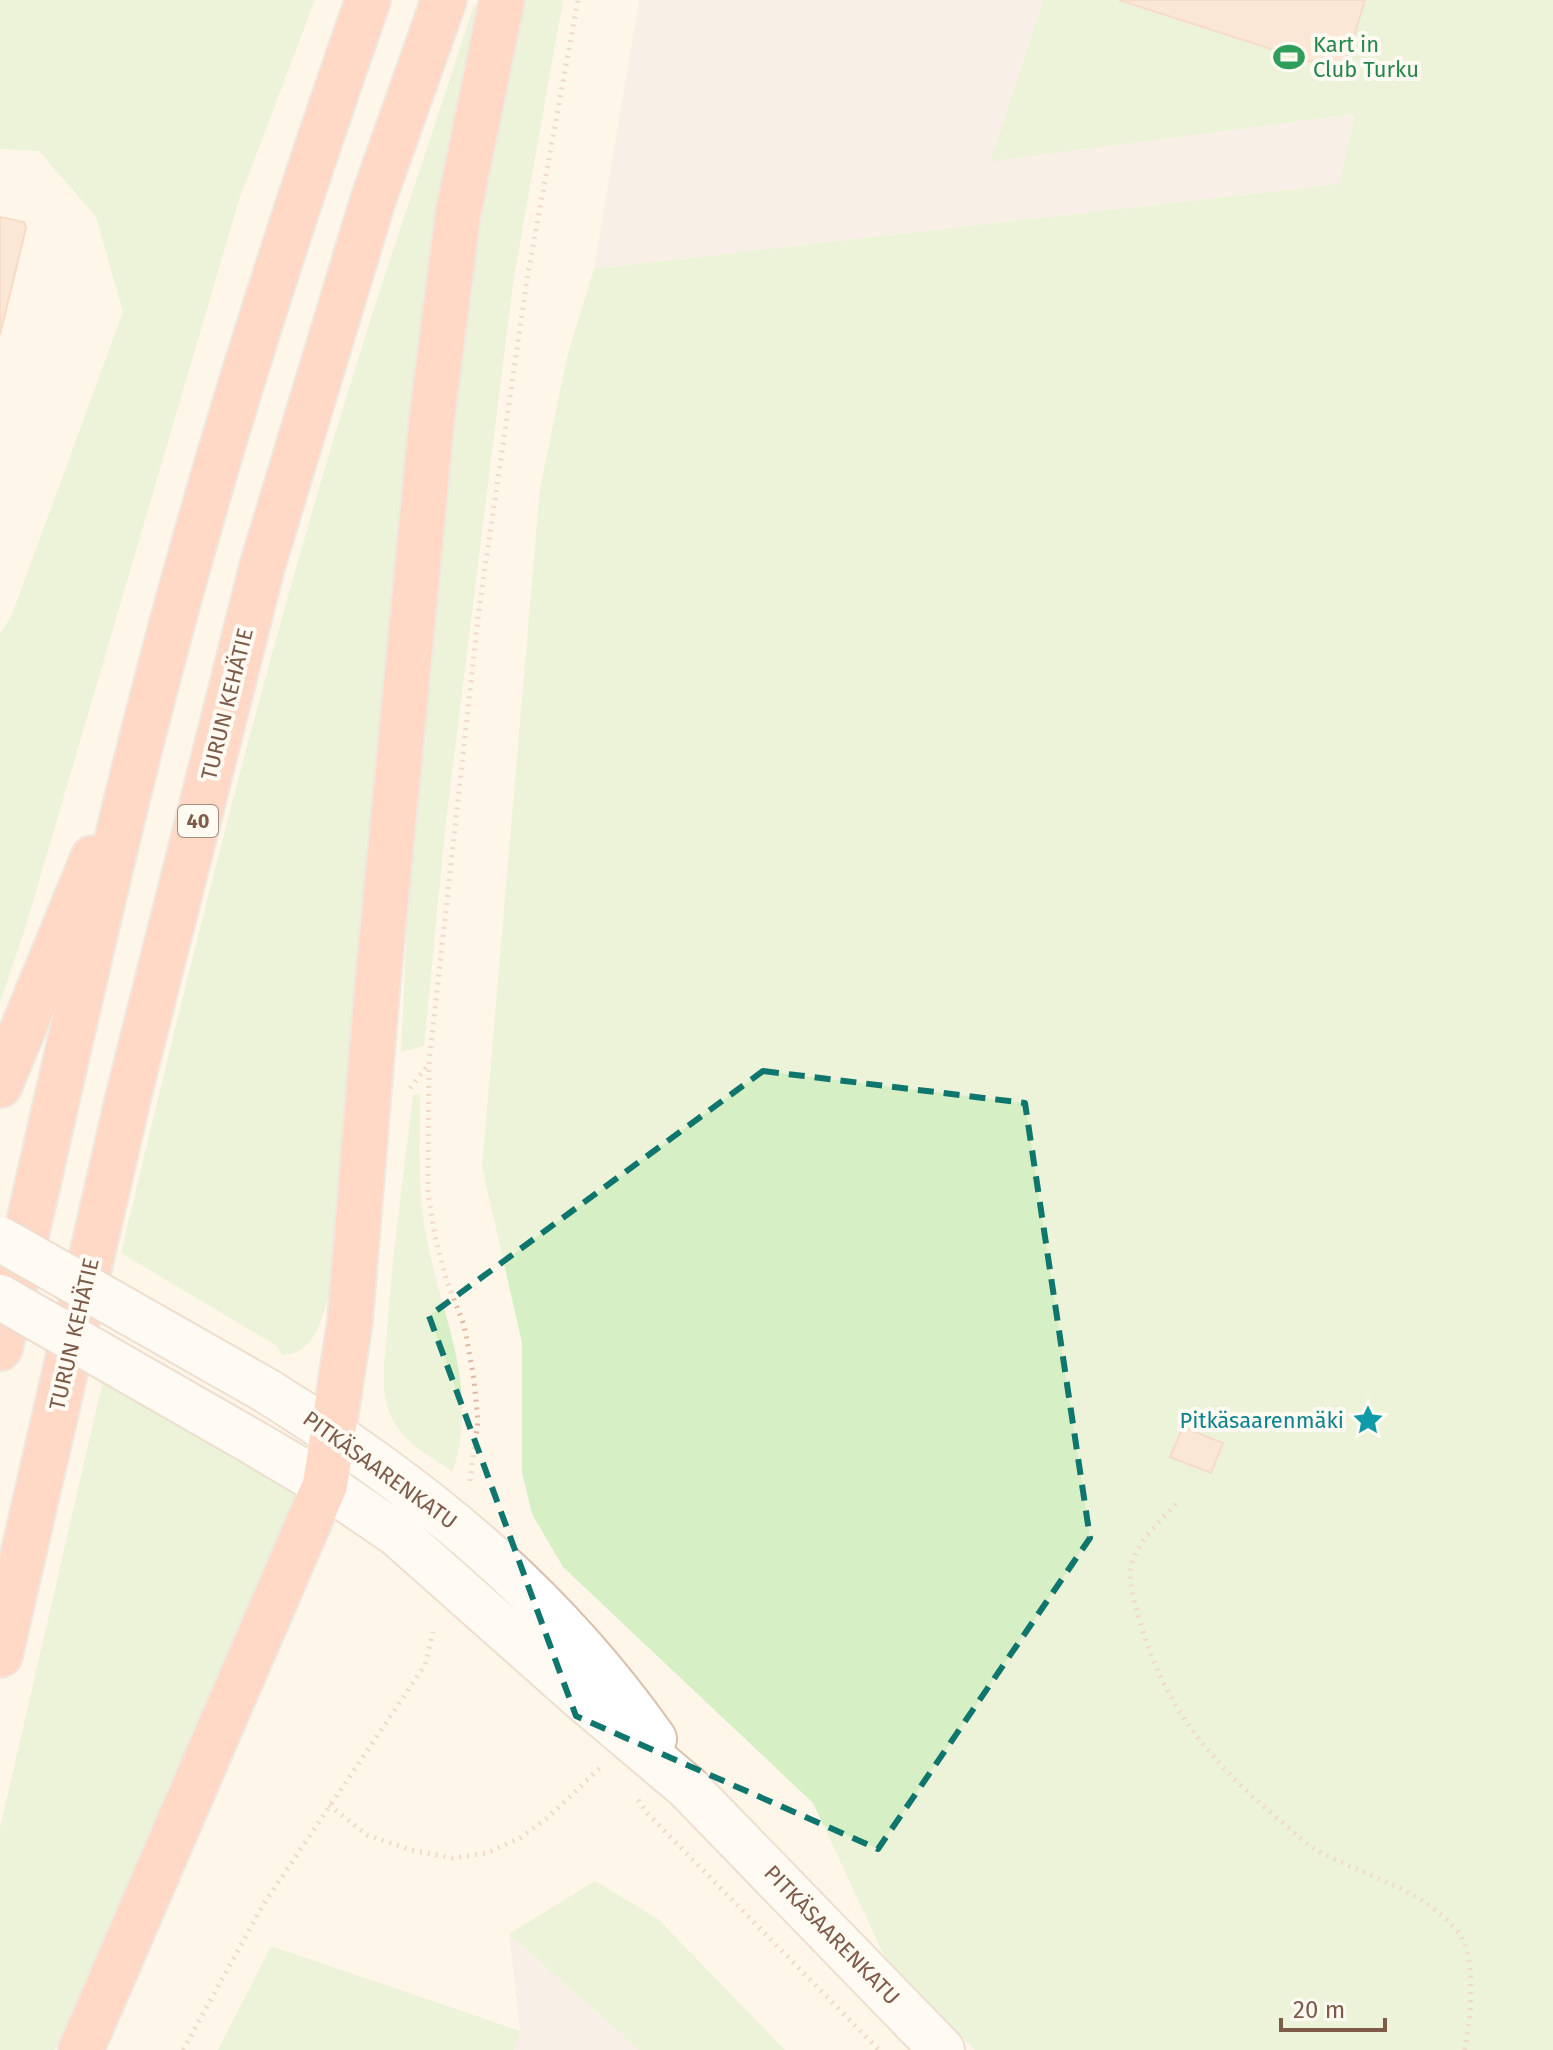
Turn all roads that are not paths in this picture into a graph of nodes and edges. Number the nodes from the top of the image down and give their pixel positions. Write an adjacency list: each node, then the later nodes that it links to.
1 (368, 0): 4 (highway)
2 (444, 0): 11 (highway, TURUN KEHÄTIE / 40)
3 (502, 0): 9 (highway)
4 (143, 734): 5 (highway); 8 (highway)
5 (0, 1085)
6 (0, 1239): 9 (street, PITKÄSAARENKATU, bridge)
7 (0, 1297): 10 (street, PITKÄSAARENKATU, bridge)
8 (0, 1348)
9 (334, 1433): 10 (highway); 12 (street, PITKÄSAARENKATU)
10 (325, 1485): 12 (street, PITKÄSAARENKATU); 13 (highway)
11 (0, 1655)
12 (687, 1787): 14 (street, PITKÄSAARENKATU)
13 (81, 2050)
14 (942, 2050)

